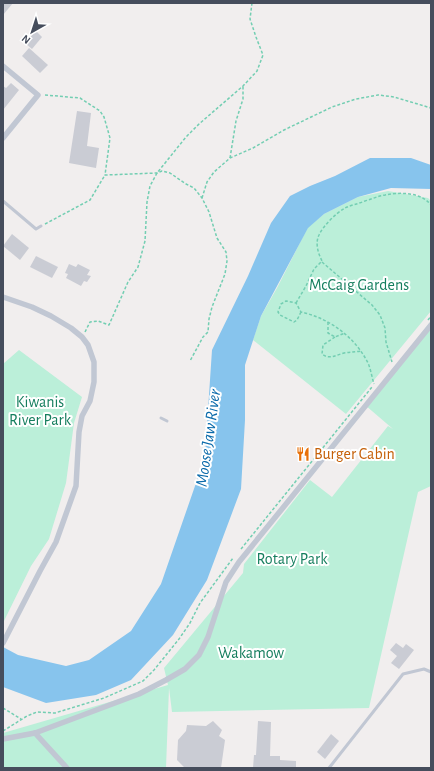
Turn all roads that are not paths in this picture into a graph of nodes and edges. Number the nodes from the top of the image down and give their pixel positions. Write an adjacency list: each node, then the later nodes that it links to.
1 (3, 66): 2 (street)
2 (3, 138)
3 (3, 201): 4 (lane)
4 (41, 226)
5 (3, 297): 9 (street)
6 (429, 323): 11 (street)
7 (161, 418): 8 (lane)
8 (167, 421)
9 (3, 643)
10 (431, 672): 14 (lane)
11 (35, 733): 12 (street); 13 (street)
12 (3, 739)
13 (68, 768)
14 (329, 768)

